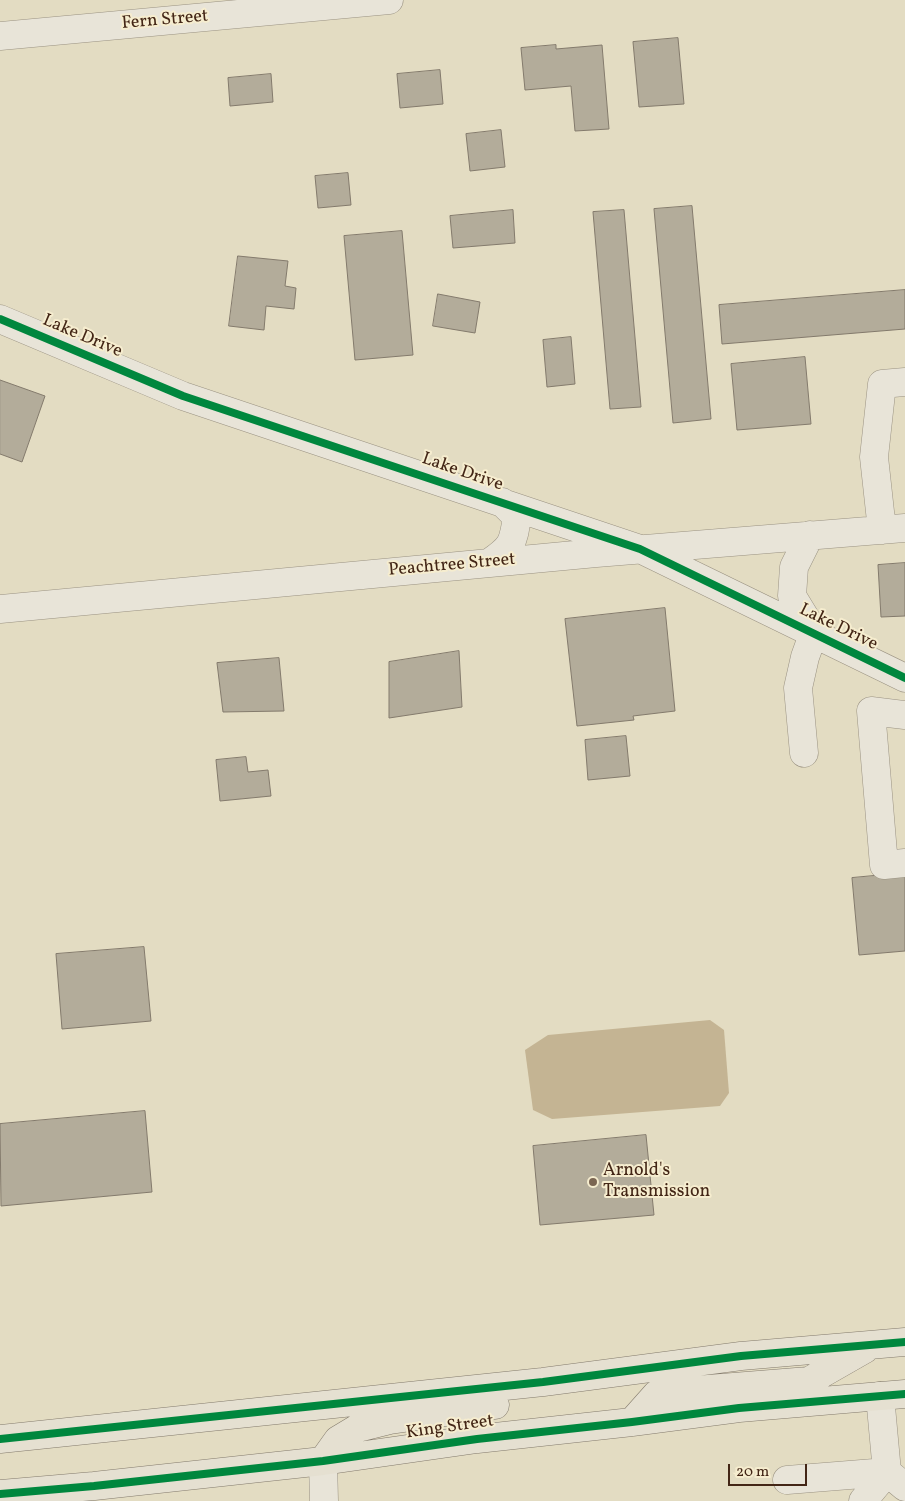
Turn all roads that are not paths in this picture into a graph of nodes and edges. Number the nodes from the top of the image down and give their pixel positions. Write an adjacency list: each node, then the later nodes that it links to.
1 (389, 0): 2 (street, Fern Street)
2 (0, 36)
3 (0, 319): 5 (street, Lake Drive)
4 (905, 382): 6 (street)
5 (502, 502): 8 (street, Lake Drive); 9 (street)
6 (894, 529): 7 (street, Peachtree Street)
7 (810, 535): 8 (street, Peachtree Street); 11 (street)
8 (640, 549): 9 (street, Peachtree Street); 11 (street, Lake Drive)
9 (490, 563): 10 (street, Peachtree Street)
10 (0, 608)
11 (814, 632): 12 (street, Lake Drive); 14 (street)
12 (904, 677): 13 (street)
13 (902, 714): 15 (street)
14 (804, 753)
15 (905, 863)
16 (905, 1342): 17 (main road, King Street)
17 (871, 1346): 18 (main road, King Street); 20 (main road)
18 (543, 1382): 21 (main road, King Street); 22 (main road)
19 (893, 1395): 20 (main road, King Street); 23 (street)
20 (632, 1422): 22 (main road, King Street)
21 (0, 1439)
22 (323, 1462): 25 (main road, King Street); 26 (street)
23 (896, 1479): 24 (street); 27 (street)
24 (786, 1480)
25 (0, 1494)
26 (324, 1501)
27 (863, 1501)

